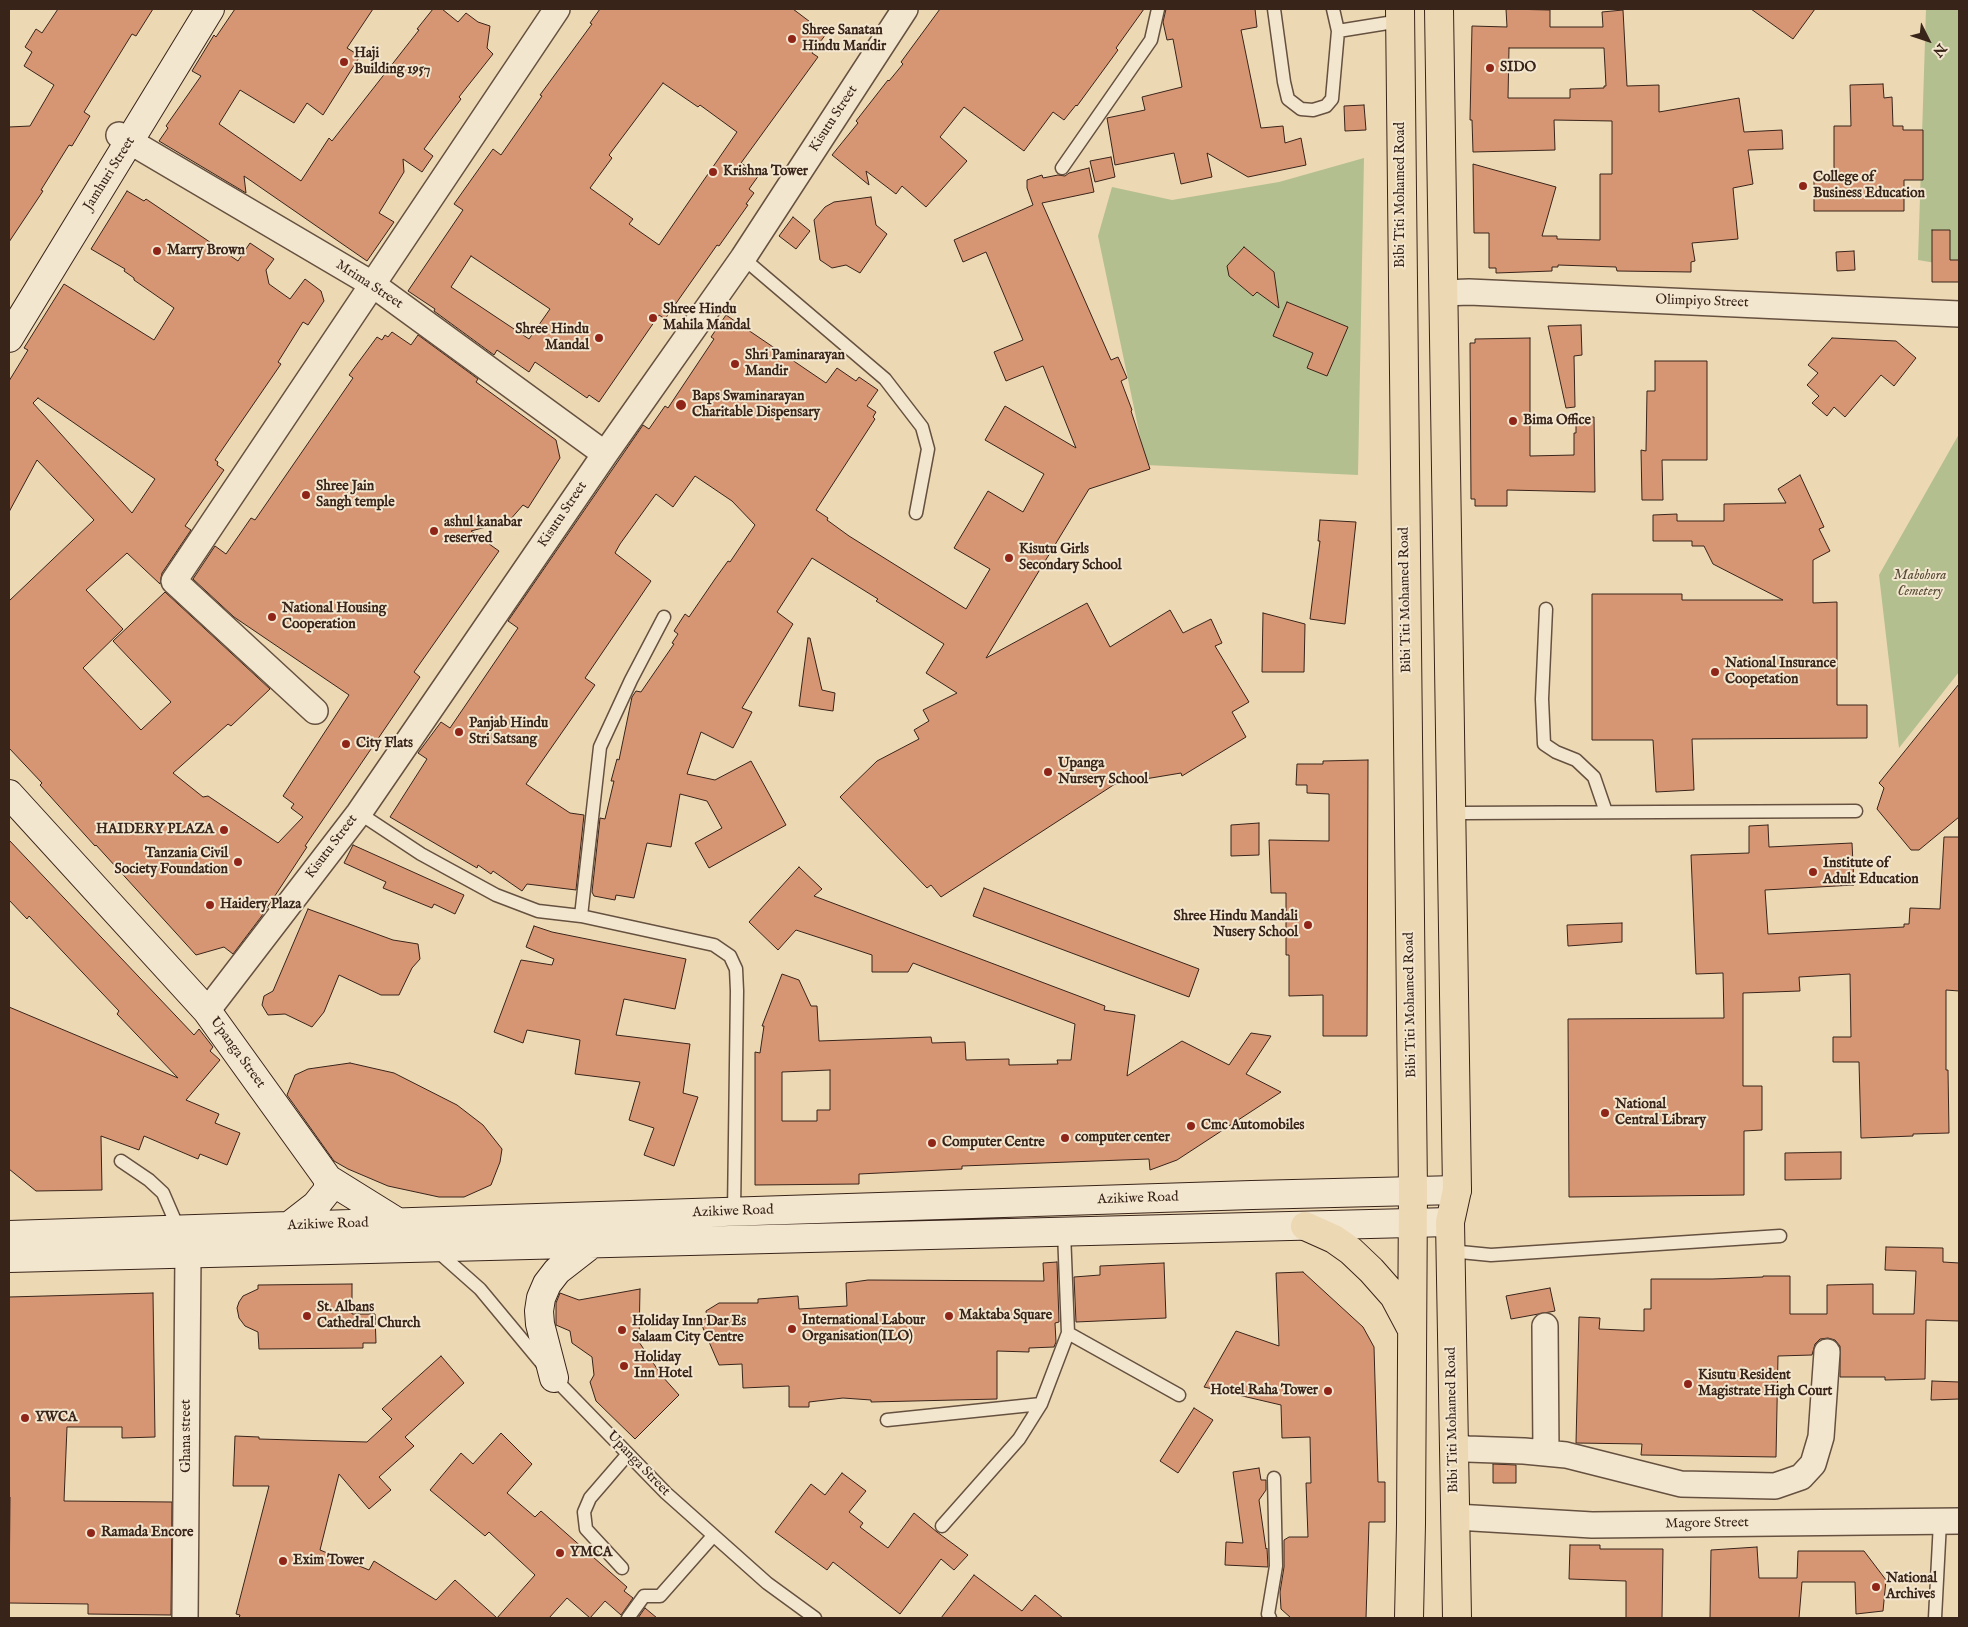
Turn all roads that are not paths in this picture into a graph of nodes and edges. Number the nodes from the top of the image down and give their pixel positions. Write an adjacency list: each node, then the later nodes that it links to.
1 (192, 9): 11 (street, Jamhuri Street)
2 (210, 9): 11 (street, Jamhuri Street)
3 (557, 9): 14 (street)
4 (906, 9): 13 (street, Kisutu Street)
5 (1158, 9): 12 (lane)
6 (1274, 9): 10 (lane)
7 (1333, 9): 10 (lane)
8 (1440, 9): 15 (highway)
9 (1400, 15): 10 (lane); 34 (highway, Bibi Titi Mohamed Road)
10 (1338, 31)
11 (125, 138): 14 (street, Mrima Street); 16 (street, Jamhuri Street); 18 (street, Jamhuri Street)
12 (1062, 168)
13 (743, 258): 19 (street, Kisutu Street); 20 (lane)
14 (372, 284): 19 (street, Mrima Street); 23 (street)
15 (1444, 293): 17 (street, Olimpiyo Street); 28 (highway)
16 (9, 312)
17 (1959, 314)
18 (9, 338)
19 (604, 454): 27 (street, Kisutu Street)
20 (916, 514)
21 (1546, 609): 26 (lane)
22 (664, 617): 29 (lane)
23 (315, 711)
24 (10, 797): 30 (street, Upanga Street)
25 (1856, 811): 26 (lane)
26 (1606, 812): 28 (lane)
27 (359, 813): 29 (lane); 30 (street, Kisutu Street)
28 (1452, 815): 33 (highway)
29 (581, 916): 35 (lane)
30 (207, 1011): 32 (street, Upanga Street)
31 (121, 1162): 44 (lane)
32 (328, 1179): 37 (street, Upanga Street); 39 (street)
33 (1457, 1190): 34 (street, Azikiwe Road); 36 (highway, Bibi Titi Mohamed Road)
34 (1413, 1191): 35 (street, Azikiwe Road); 38 (highway, Bibi Titi Mohamed Road)
35 (734, 1212): 37 (street, Azikiwe Road)
36 (1450, 1222): 38 (street, Azikiwe Road); 47 (highway, Bibi Titi Mohamed Road)
37 (400, 1223): 39 (street, Azikiwe Road); 46 (street, Upanga Street)
38 (1413, 1223): 40 (street, Azikiwe Road); 50 (highway)
39 (289, 1226): 44 (street, Azikiwe Road)
40 (1305, 1226): 41 (street, Azikiwe Road); 50 (highway)
41 (1064, 1232): 45 (street, Azikiwe Road); 51 (lane)
42 (9, 1235): 44 (street, Azikiwe Road)
43 (1780, 1236): 47 (lane)
44 (183, 1242): 46 (street, Azikiwe Road); 48 (street, Azikiwe Road); 67 (street, Ghana street)
45 (593, 1244): 46 (street, Azikiwe Road); 53 (street)
46 (430, 1248): 53 (lane, Upanga Street)
47 (1450, 1251): 57 (highway, Bibi Titi Mohamed Road)
48 (9, 1258)
49 (1545, 1326): 58 (street)
50 (1412, 1329): 70 (highway)
51 (1068, 1333): 54 (lane); 55 (lane)
52 (1827, 1352): 58 (street)
53 (554, 1378): 59 (lane, Upanga Street)
54 (1180, 1395)
55 (1041, 1404): 56 (lane); 63 (lane)
56 (887, 1420)
57 (1454, 1446): 58 (street); 61 (highway, Bibi Titi Mohamed Road)
58 (1546, 1453)
59 (628, 1454): 64 (lane, Upanga Street); 65 (lane)
60 (1274, 1478): 69 (lane)
61 (1456, 1517): 62 (street, Magore Street); 71 (highway, Bibi Titi Mohamed Road)
62 (1950, 1522): 72 (lane)
63 (942, 1526)
64 (713, 1536): 66 (lane, Upanga Street); 68 (lane)
65 (622, 1568)
66 (808, 1616)
67 (185, 1618)
68 (628, 1618)
69 (1270, 1618)
70 (1409, 1618)
71 (1457, 1618)
72 (1935, 1618)

